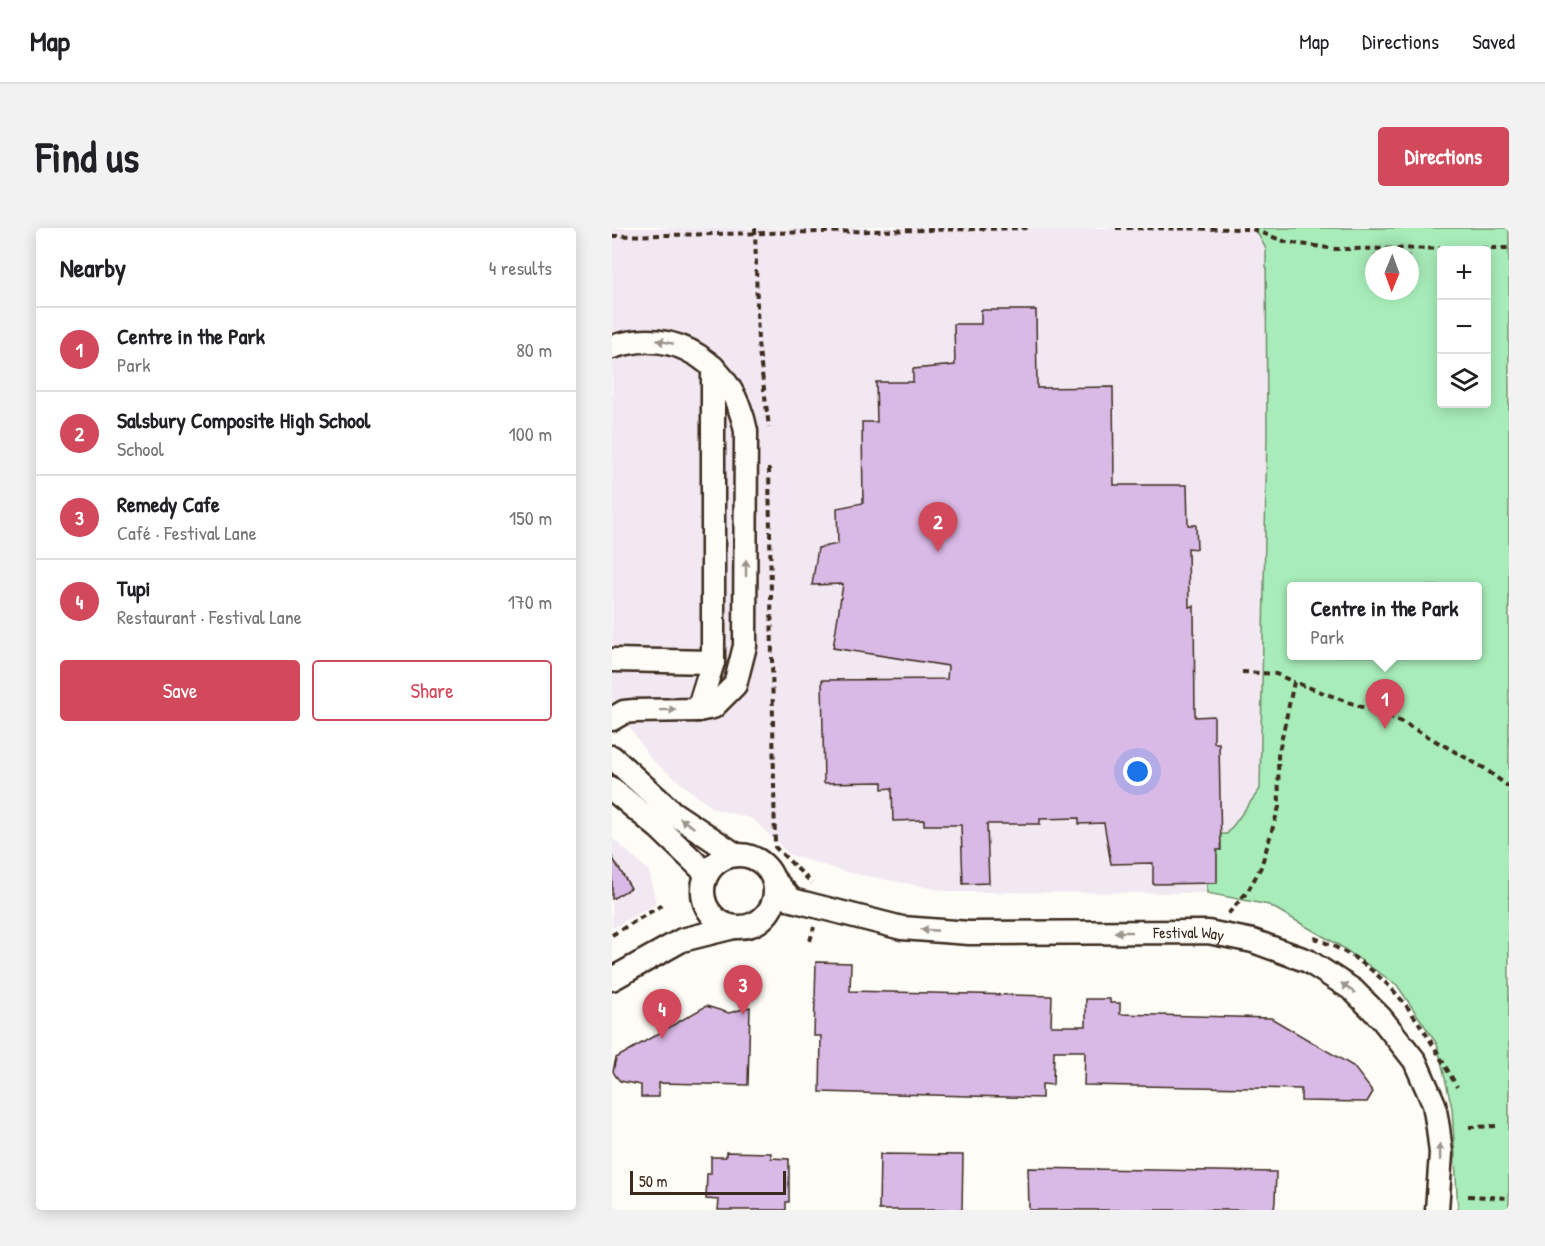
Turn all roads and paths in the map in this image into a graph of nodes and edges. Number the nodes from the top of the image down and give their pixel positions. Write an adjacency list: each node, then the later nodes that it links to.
1 (1029, 228): 3 (path)
2 (1116, 228): 5 (path)
3 (755, 230): 4 (path); 8 (path)
4 (612, 236)
5 (1509, 248)
6 (612, 347): 7 (street, one-way to 6)
7 (713, 367): 11 (street); 14 (street, one-way to 7)
8 (769, 432)
9 (770, 467): 24 (path)
10 (612, 656): 11 (street)
11 (713, 662): 14 (street)
12 (1242, 672): 13 (path)
13 (1294, 682): 17 (path); 25 (path)
14 (698, 710): 15 (street, one-way to 14)
15 (612, 719)
16 (612, 757): 19 (street, one-way to 16)
17 (1509, 787)
18 (612, 789): 20 (street)
19 (736, 855): 20 (street); 21 (street)
20 (707, 874): 22 (street)
21 (775, 881): 24 (street, Festival Way); 26 (street)
22 (703, 897): 26 (street); 28 (street)
23 (662, 905): 27 (path)
24 (818, 909): 34 (street, Festival Way, one-way to 24)
25 (1226, 917)
26 (734, 927): 28 (street)
27 (612, 934)
28 (682, 940): 29 (street)
29 (612, 979)
30 (1498, 1125): 31 (path)
31 (1469, 1127)
32 (1468, 1196): 33 (path)
33 (1508, 1198)
34 (1437, 1210)

